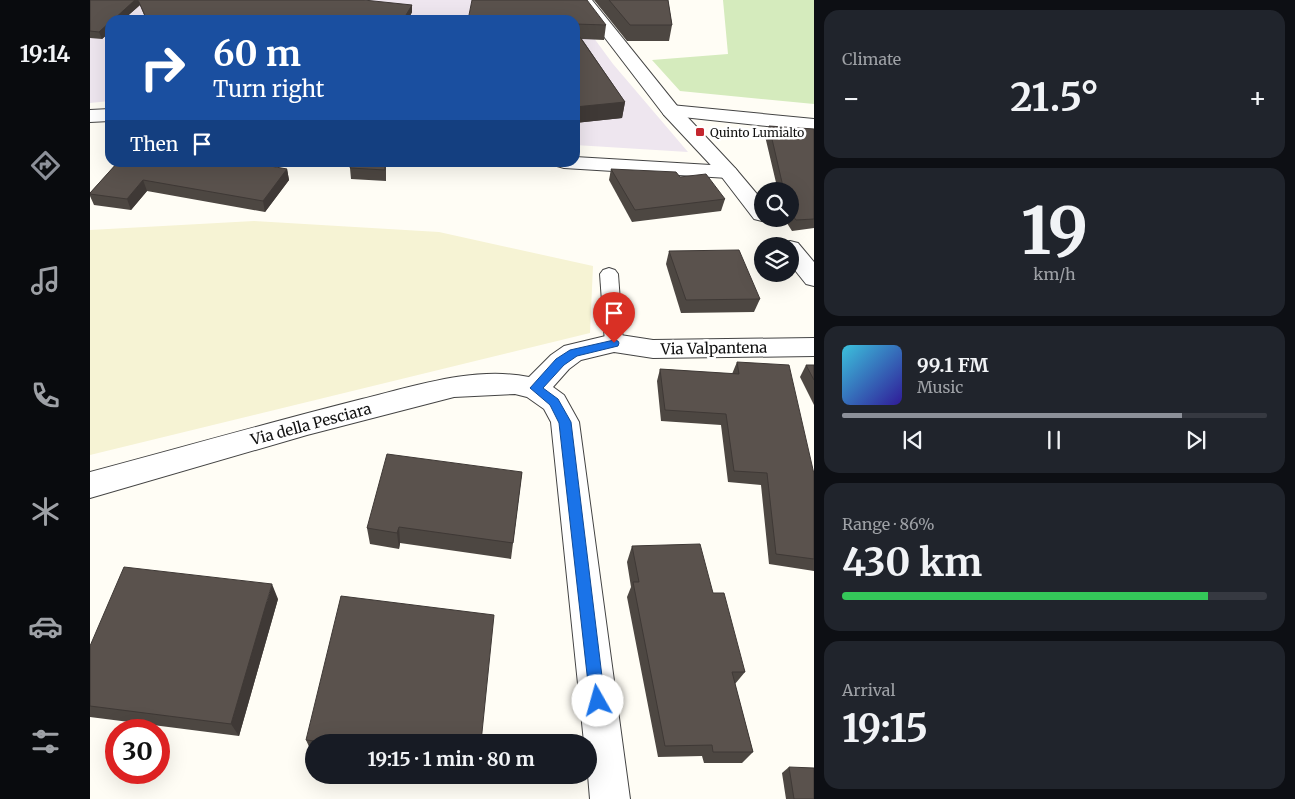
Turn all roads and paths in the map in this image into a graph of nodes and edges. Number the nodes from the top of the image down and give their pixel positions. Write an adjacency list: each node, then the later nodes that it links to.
1 (584, 0): 2 (street)
2 (671, 111): 5 (street); 7 (street)
3 (105, 114): 4 (street)
4 (90, 116)
5 (814, 125)
6 (580, 163): 7 (street)
7 (728, 172): 8 (street)
8 (754, 204)
9 (773, 227): 10 (street)
10 (781, 237)
11 (799, 259): 13 (street)
12 (609, 274): 14 (lane)
13 (814, 278)
14 (614, 343): 15 (street, Via Valpantena); 16 (street)
15 (814, 347)
16 (535, 388): 17 (street, Via della Pesciara); 18 (street)
17 (90, 485)
18 (610, 799)

